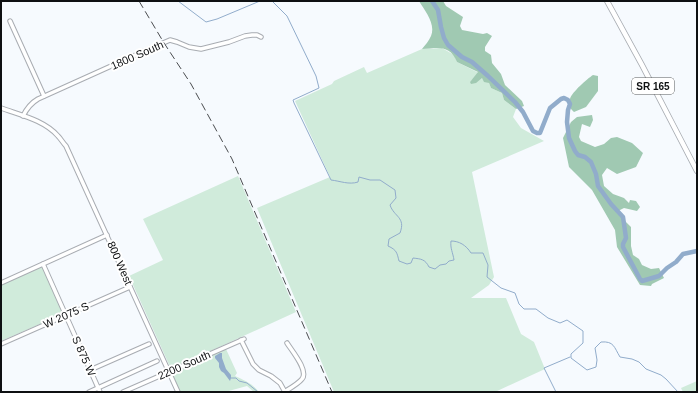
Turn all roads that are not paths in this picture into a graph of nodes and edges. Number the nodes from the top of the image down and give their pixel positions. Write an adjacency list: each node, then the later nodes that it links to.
1 (607, 1): 7 (main road, SR 165)
2 (10, 21): 4 (street)
3 (261, 37): 4 (street, 1800 South)
4 (44, 96): 6 (street, 1800 South)
5 (1, 108): 6 (street)
6 (23, 116): 8 (street, 800 West)
7 (697, 171)
8 (107, 235): 9 (street); 11 (street, 800 West)
9 (43, 264): 10 (street); 12 (street, S 875 W)
10 (1, 283)
11 (130, 287): 12 (street, W 2075 S); 18 (street, 800 West)
12 (66, 315): 14 (street, W 2075 S); 17 (street, S 875 W)
13 (287, 343): 23 (street)
14 (1, 344)
15 (149, 344): 17 (street)
16 (157, 362): 19 (street)
17 (90, 370): 19 (street, S 875 W)
18 (169, 372): 21 (street, 2200 South); 22 (street, 800 West); 23 (street, 2200 South)
19 (99, 390): 20 (street)
20 (89, 392)
21 (123, 392)
22 (178, 392)
23 (284, 392)

